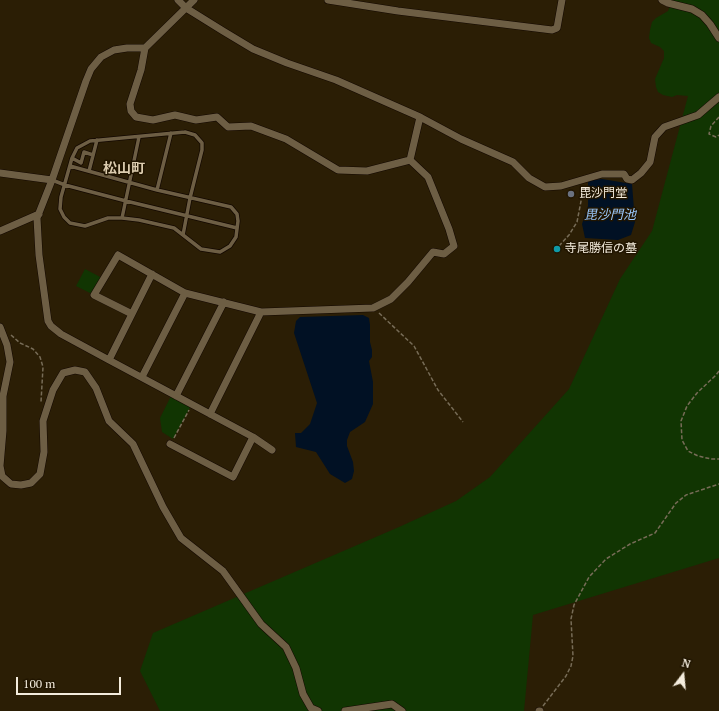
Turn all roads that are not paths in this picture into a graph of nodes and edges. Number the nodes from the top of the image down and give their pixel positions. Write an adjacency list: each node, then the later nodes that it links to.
1 (178, 0): 6 (street)
2 (194, 0): 6 (street)
3 (328, 0): 4 (street)
4 (562, 0)
5 (662, 0): 7 (street)
6 (186, 8): 8 (street); 10 (street)
7 (719, 38)
8 (145, 48): 16 (street); 20 (street)
9 (719, 97): 10 (street)
10 (420, 117): 16 (street)
11 (171, 133): 12 (lane); 23 (lane); 24 (lane)
12 (139, 137): 13 (lane); 21 (lane)
13 (97, 140): 14 (lane); 15 (lane)
14 (93, 155): 15 (lane); 18 (lane)
15 (72, 158): 17 (lane)
16 (410, 160): 35 (street)
17 (70, 166): 18 (lane); 22 (lane)
18 (89, 171): 21 (lane)
19 (0, 173): 20 (street)
20 (52, 180): 22 (lane); 26 (street)
21 (130, 182): 23 (lane); 25 (lane)
22 (65, 185): 25 (lane); 28 (lane)
23 (157, 190): 24 (lane)
24 (190, 198): 27 (lane); 29 (lane)
25 (126, 201): 27 (lane); 28 (lane)
26 (39, 214): 30 (street); 38 (street)
27 (188, 217): 29 (lane); 31 (lane)
28 (122, 218): 31 (lane)
29 (237, 228): 31 (lane)
30 (0, 231)
31 (183, 235)
32 (152, 274): 33 (street); 36 (street); 36 (street)
33 (185, 293): 34 (street); 39 (street)
34 (224, 302): 35 (street); 40 (street)
35 (261, 312): 41 (street)
36 (132, 314): 38 (street)
37 (3, 329): 45 (street)
38 (109, 360): 39 (street)
39 (142, 377): 40 (street)
40 (176, 396): 41 (street)
41 (210, 414): 42 (street)
42 (253, 438): 43 (street); 44 (street)
43 (170, 444)
44 (272, 450)
45 (318, 711)
46 (345, 711): 47 (street)
47 (402, 711)

